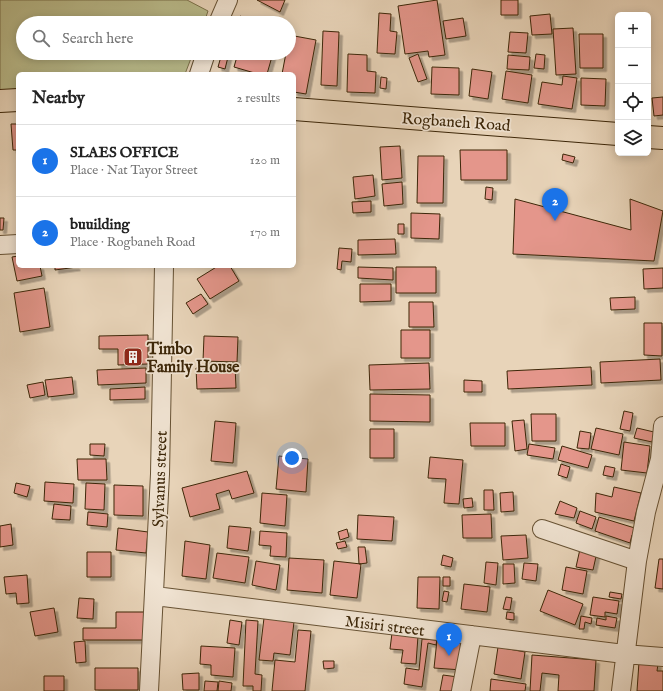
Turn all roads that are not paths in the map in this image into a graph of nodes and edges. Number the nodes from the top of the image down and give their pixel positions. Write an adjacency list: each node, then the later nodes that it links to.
1 (228, 0): 2 (street)
2 (221, 16)
3 (204, 60): 4 (street)
4 (200, 72)
5 (16, 100): 6 (main road)
6 (0, 101)
7 (296, 109): 8 (main road, Rogbaneh Road)
8 (615, 134)
9 (651, 137): 10 (main road)
10 (663, 138)
11 (16, 244): 12 (street)
12 (0, 245)
13 (164, 268): 18 (street, Sylvanus street)
14 (663, 426): 15 (street)
15 (661, 460): 17 (street)
16 (542, 529): 17 (street)
17 (637, 561): 20 (street)
18 (155, 596): 19 (street, Misiri street); 22 (street, Sylvanus street)
19 (472, 635): 20 (street, Misiri street); 23 (street)
20 (624, 654): 21 (street, Misiri street); 24 (street)
21 (663, 657)
22 (149, 691)
23 (461, 691)
24 (621, 691)

